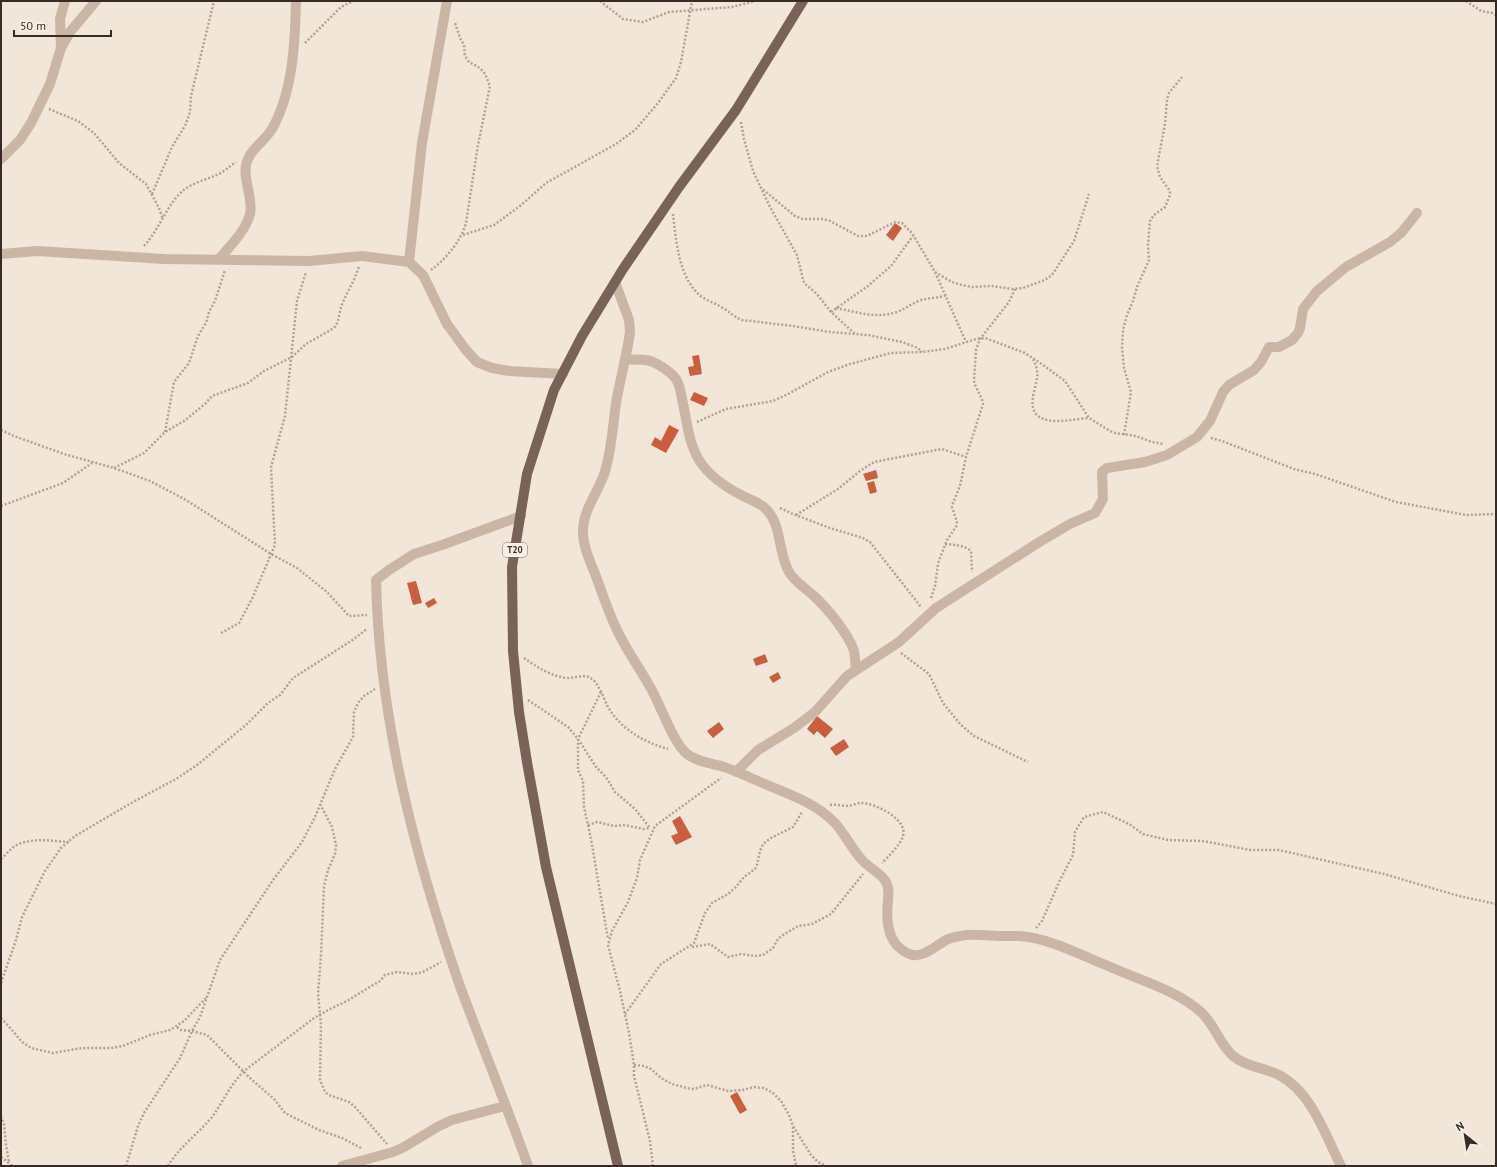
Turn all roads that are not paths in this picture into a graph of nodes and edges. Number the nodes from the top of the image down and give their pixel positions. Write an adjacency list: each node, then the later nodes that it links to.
1 (65, 1): 6 (street)
2 (96, 1): 6 (street)
3 (296, 1): 10 (street)
4 (447, 1): 11 (street)
5 (803, 1): 12 (main road, T20)
6 (61, 48): 7 (street)
7 (1, 159)
8 (1417, 213): 16 (street)
9 (1, 254): 10 (street)
10 (223, 259): 11 (street)
11 (409, 262): 14 (street)
12 (615, 282): 13 (street); 14 (main road, T20)
13 (625, 360): 16 (street); 17 (street)
14 (563, 374): 15 (main road, T20)
15 (521, 516): 18 (street); 21 (main road, T20)
16 (856, 669): 17 (street)
17 (734, 771): 22 (street)
18 (505, 1106): 19 (street); 20 (street)
19 (342, 1166)
20 (528, 1166)
21 (618, 1166)
22 (1341, 1166)

